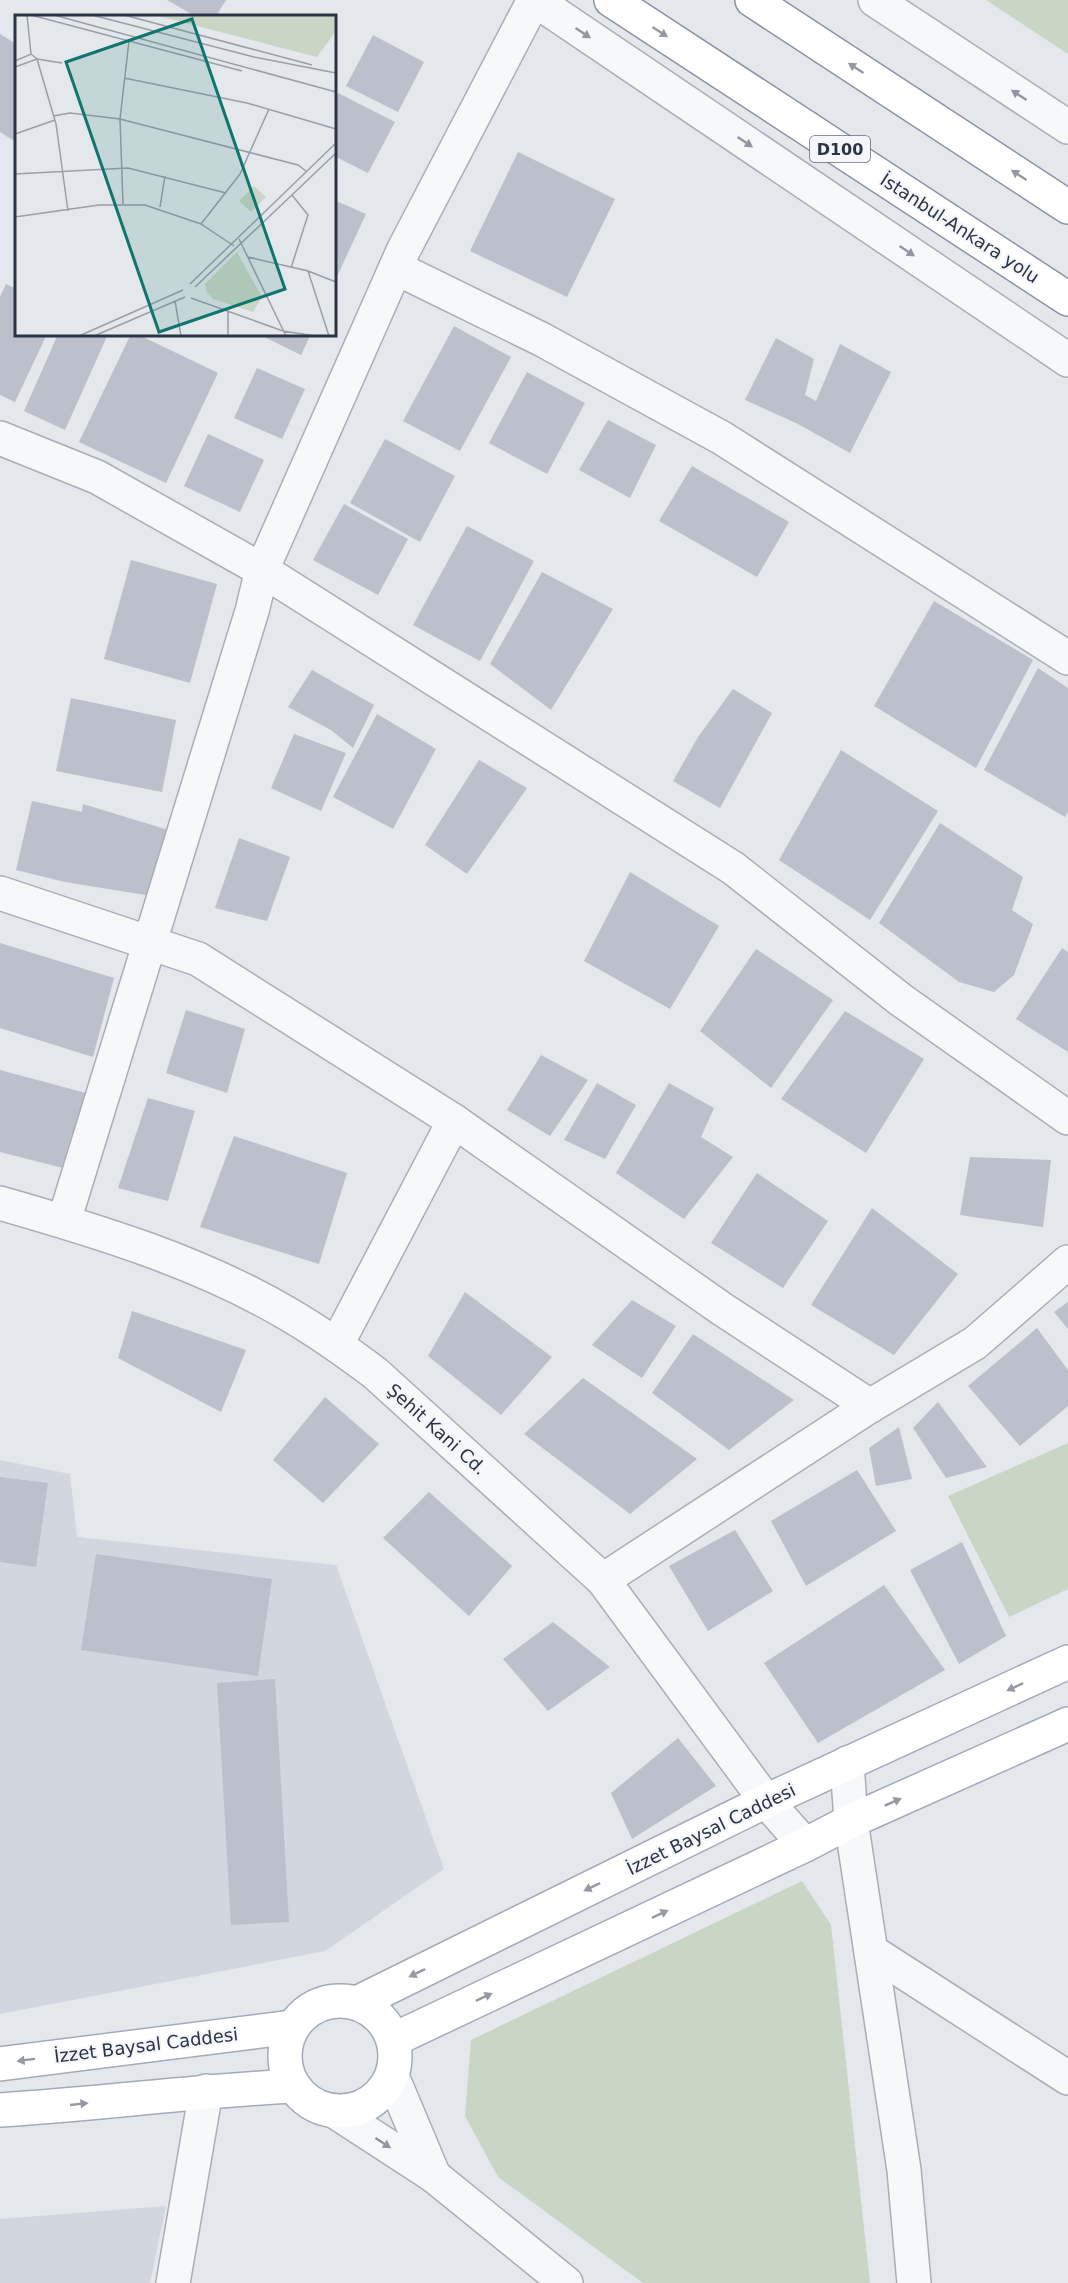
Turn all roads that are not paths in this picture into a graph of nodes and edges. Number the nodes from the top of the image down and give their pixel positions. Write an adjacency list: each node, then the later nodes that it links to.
1 (535, 0): 7 (street); 9 (street, one-way to 9)
2 (611, 0): 8 (main road, İstanbul-Ankara yolu / D100, one-way to 8)
3 (752, 0): 6 (main road, one-way to 3)
4 (875, 0): 5 (street, one-way to 4)
5 (1068, 127)
6 (1068, 207)
7 (396, 268): 11 (street); 12 (street)
8 (1068, 299)
9 (1068, 360)
10 (0, 438): 11 (street)
11 (262, 570): 14 (street); 15 (street)
12 (1068, 658)
13 (0, 893): 14 (street)
14 (151, 943): 16 (street); 18 (street)
15 (1068, 1118)
16 (454, 1121): 20 (street); 21 (street)
17 (0, 1203): 18 (street, Şehit Kani Cd.)
18 (64, 1221): 20 (street, Şehit Kani Cd.)
19 (1068, 1262): 21 (street)
20 (337, 1344): 22 (street, Şehit Kani Cd.)
21 (870, 1406): 22 (street)
22 (603, 1580): 26 (street, Şehit Kani Cd.)
23 (1068, 1662): 25 (main road, İzzet Baysal Caddesi, one-way to 25)
24 (1068, 1724): 27 (main road, one-way to 24)
25 (847, 1764): 26 (main road, İzzet Baysal Caddesi); 27 (street)
26 (766, 1801): 28 (street, Şehit Kani Cd.); 30 (main road, İzzet Baysal Caddesi, one-way to 30)
27 (851, 1821): 28 (main road); 29 (street)
28 (805, 1845): 32 (main road, one-way to 28)
29 (871, 1951): 35 (street); 43 (street)
30 (357, 2003): 31 (main road); 32 (main road)
31 (292, 2027): 33 (main road, İzzet Baysal Caddesi, one-way to 33); 36 (main road)
32 (393, 2040): 34 (main road)
33 (0, 2064)
34 (392, 2076): 39 (main road); 40 (street)
35 (1068, 2078)
36 (293, 2085): 37 (main road); 39 (main road)
37 (206, 2091): 38 (main road, one-way to 37); 41 (street)
38 (0, 2110)
39 (334, 2111): 40 (street, one-way to 40)
40 (434, 2176): 42 (street)
41 (173, 2283)
42 (566, 2283)
43 (914, 2283)

